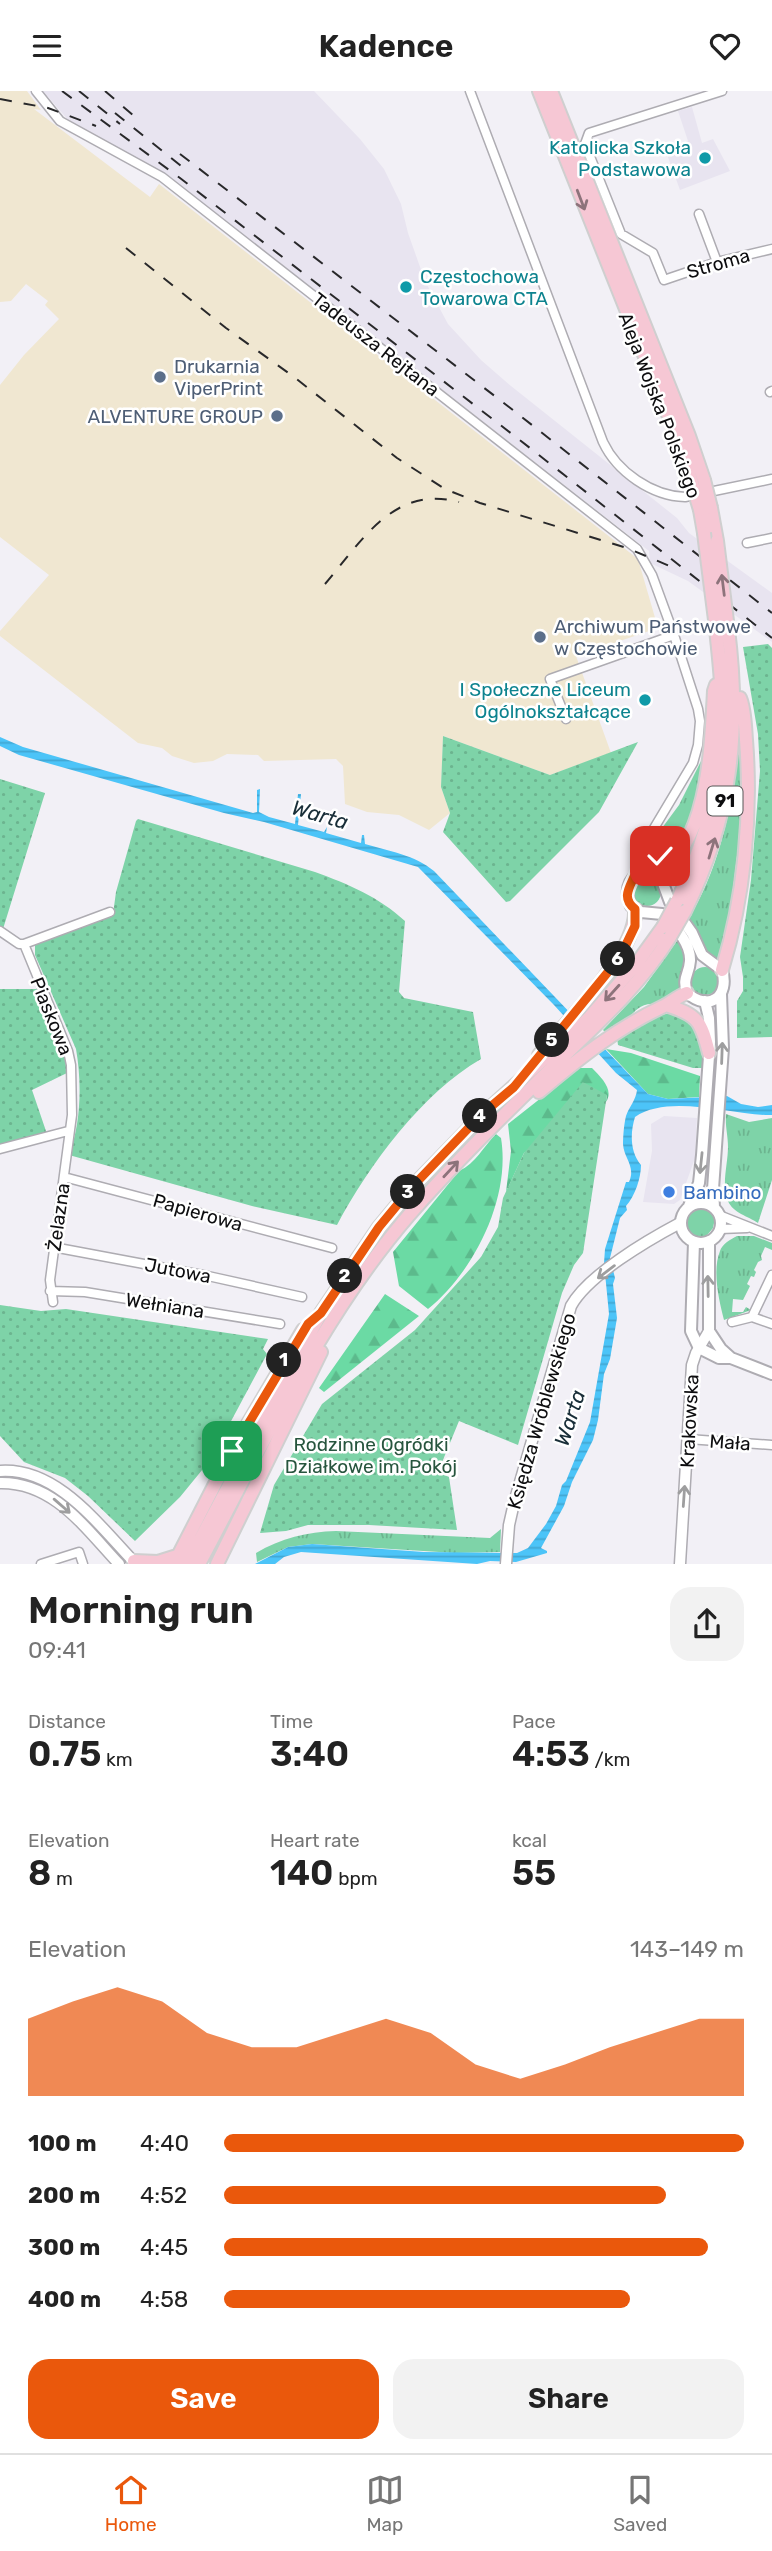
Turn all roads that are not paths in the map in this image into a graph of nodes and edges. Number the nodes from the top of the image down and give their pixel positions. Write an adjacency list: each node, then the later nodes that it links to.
1 (36, 91): 14 (street, Tadeusza Rejtana)
2 (470, 91): 9 (street)
3 (538, 91): 10 (main road, Aleja Wojska Polskiego / 91, one-way to 10)
4 (551, 91): 10 (main road, Aleja Wojska Polskiego / 91)
5 (722, 91): 8 (street, Stroma)
6 (699, 213): 8 (street)
7 (772, 249): 8 (street, Stroma)
8 (717, 262)
9 (772, 479)
10 (698, 481): 11 (main road, Aleja Wojska Polskiego / 91, bridge)
11 (705, 509): 15 (main road, Aleja Wojska Polskiego / 91, bridge); 16 (main road, Aleja Wojska Polskiego / 91, one-way to 11, bridge)
12 (772, 538): 13 (street)
13 (747, 543)
14 (674, 635): 17 (street); 18 (street, Tadeusza Rejtana)
15 (720, 675): 20 (main road); 23 (main road, Aleja Wojska Polskiego / 91)
16 (733, 685): 23 (main road, Aleja Wojska Polskiego / 91, one-way to 16); 28 (main road)
17 (566, 719)
18 (648, 839): 19 (street, Tadeusza Rejtana); 20 (main road)
19 (642, 852): 21 (street); 22 (street, Tadeusza Rejtana)
20 (675, 858): 21 (main road)
21 (652, 874): 22 (main road); 28 (main road)
22 (635, 876): 24 (main road)
23 (681, 906): 33 (main road, Aleja Wojska Polskiego / 91, bridge)
24 (635, 909): 29 (main road); 33 (main road)
25 (110, 912): 27 (street)
26 (0, 931): 27 (street)
27 (24, 944): 35 (street, Piaskowa)
28 (722, 970): 30 (main road)
29 (687, 993): 31 (main road); 32 (main road)
30 (721, 994): 31 (main road); 39 (main road, one-way to 30)
31 (705, 1001): 34 (main road)
32 (666, 1005): 33 (main road); 34 (main road)
33 (572, 1042): 57 (main road, Aleja Wojska Polskiego / 91, one-way to 33); 65 (main road, Aleja Wojska Polskiego / 91)
34 (709, 1053): 38 (main road, one-way to 38)
35 (68, 1131): 36 (street); 37 (street, Żelazna)
36 (0, 1149)
37 (64, 1177): 46 (street, Żelazna); 47 (street, Papierowa)
38 (689, 1206): 39 (main road); 40 (main road)
39 (717, 1211): 41 (street); 42 (main road)
40 (680, 1223): 45 (main road); 72 (street, Księdza Wróblewskiego, one-way to 72)
41 (757, 1228): 42 (street); 43 (street)
42 (720, 1229): 44 (main road)
43 (772, 1236)
44 (709, 1241): 45 (main road); 56 (main road, one-way to 44)
45 (694, 1242): 58 (main road)
46 (53, 1247): 49 (street, Żelazna); 50 (street, Jutowa)
47 (332, 1248)
48 (772, 1275): 52 (street)
49 (50, 1291): 51 (street, Żelazna); 54 (street, Wełniana)
50 (302, 1297)
51 (53, 1301)
52 (752, 1317): 53 (street); 55 (street)
53 (732, 1322)
54 (280, 1324)
55 (772, 1324)
56 (709, 1331): 58 (street, Krakowska); 59 (main road)
57 (323, 1338): 70 (main road, Aleja Wojska Polskiego / 91); 71 (main road)
58 (699, 1348): 59 (main road); 61 (street, Krakowska)
59 (731, 1358): 60 (main road)
60 (772, 1374)
61 (688, 1439): 62 (street, Mała); 73 (street, Krakowska, one-way to 61)
62 (772, 1445)
63 (0, 1471): 66 (street)
64 (0, 1483): 69 (street, one-way to 69)
65 (180, 1561): 66 (main road)
66 (135, 1563)
67 (41, 1564): 68 (street)
68 (83, 1564)
69 (119, 1564)
70 (200, 1564)
71 (217, 1564)
72 (506, 1564)
73 (680, 1564)

